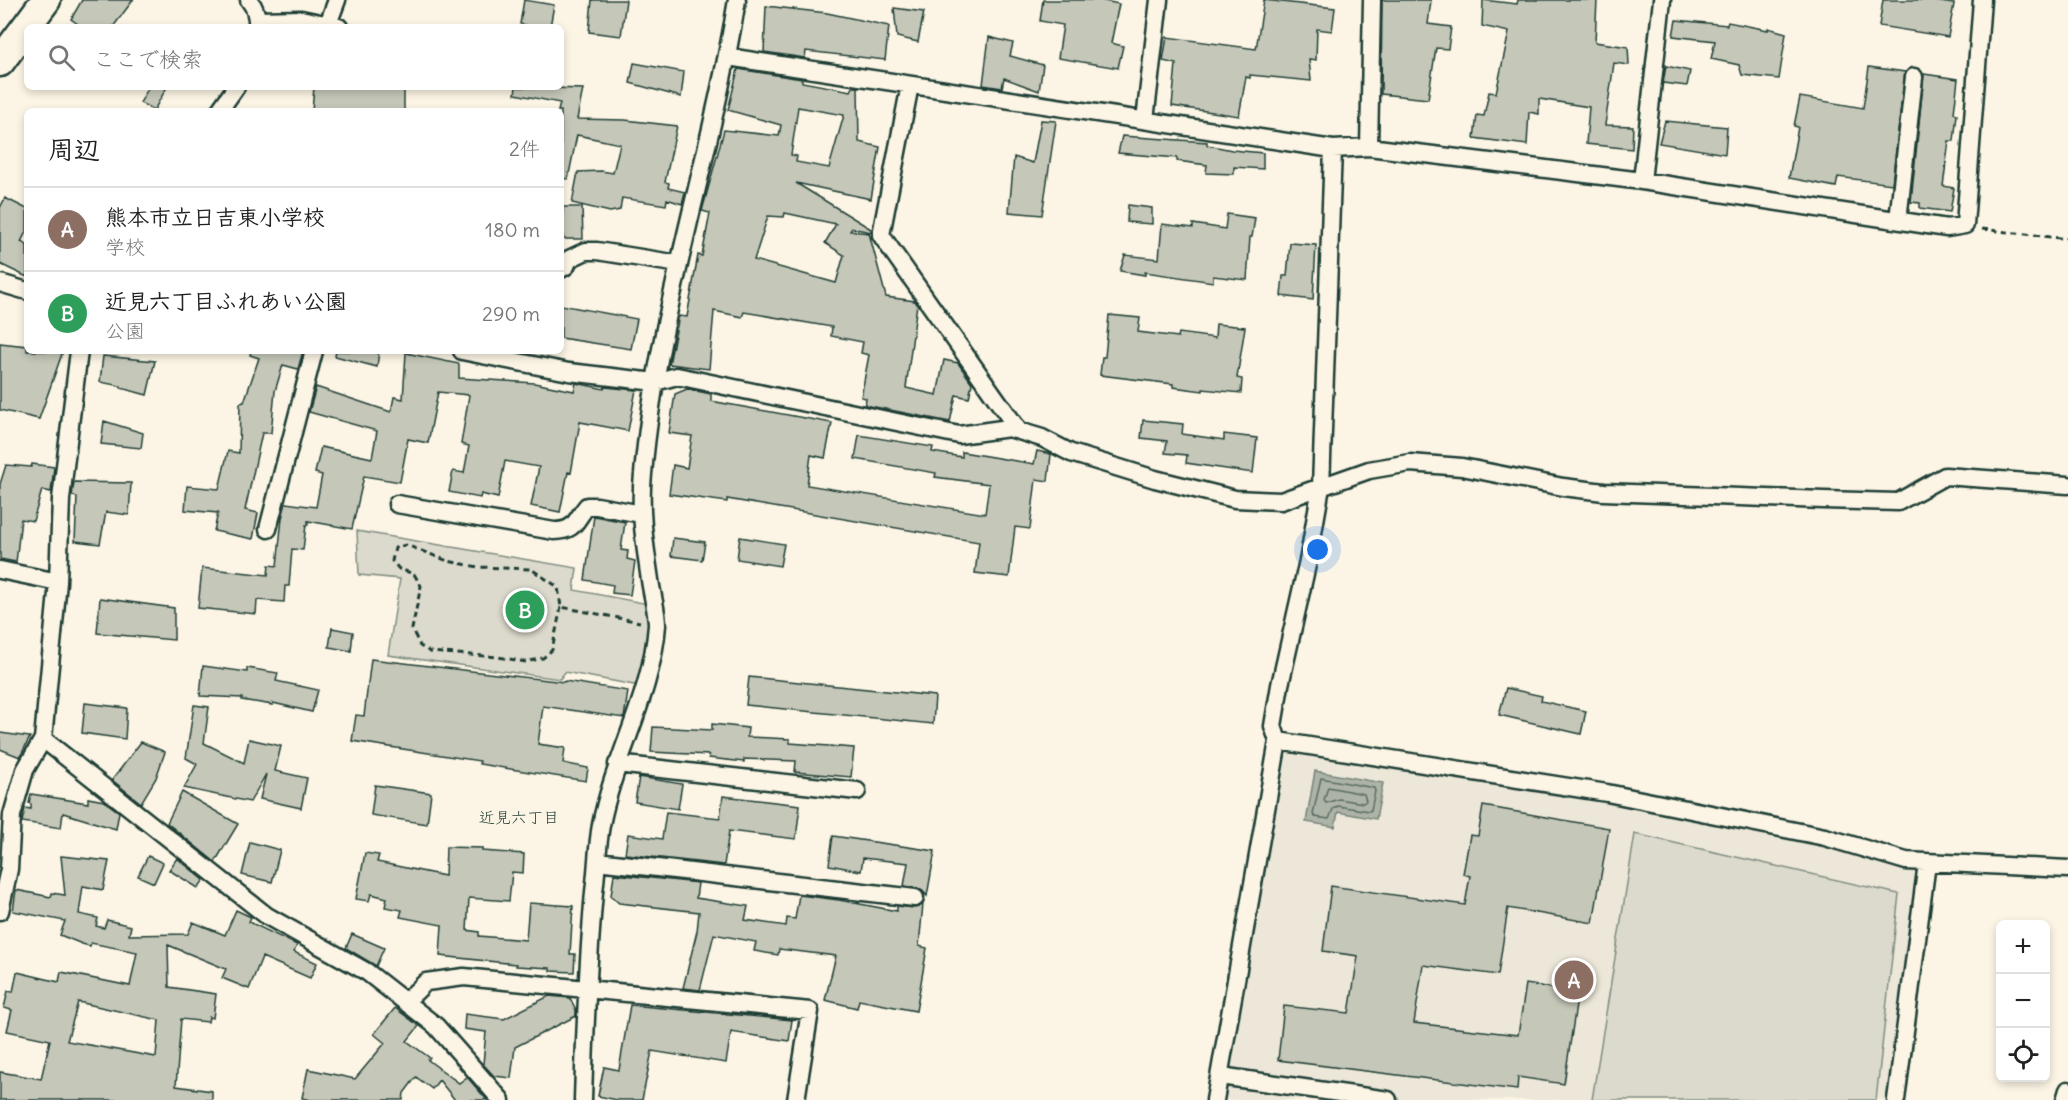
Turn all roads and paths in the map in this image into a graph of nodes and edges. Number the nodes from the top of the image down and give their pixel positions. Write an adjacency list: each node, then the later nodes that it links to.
1 (21, 0): 14 (highway)
2 (46, 0): 11 (highway)
3 (249, 0): 10 (street)
4 (337, 0): 13 (street)
5 (737, 0): 16 (street)
6 (1159, 0): 22 (street)
7 (1372, 0): 23 (street)
8 (1662, 0): 25 (street)
9 (1982, 0): 27 (street)
10 (258, 23): 12 (street)
11 (28, 24)
12 (325, 24)
13 (334, 24)
14 (0, 30)
15 (24, 30): 17 (highway)
16 (728, 57): 19 (street); 29 (street)
17 (0, 62)
18 (1914, 78): 26 (street)
19 (910, 85): 22 (street); 37 (street)
20 (234, 90): 21 (street)
21 (221, 108)
22 (1145, 120): 24 (street)
23 (1369, 147): 24 (street); 25 (street)
24 (1333, 149): 39 (street)
25 (1642, 181): 26 (street)
26 (1898, 220): 27 (street)
27 (1965, 225): 28 (path)
28 (2068, 239)
29 (680, 264): 30 (street); 36 (street)
30 (564, 267)
31 (0, 283): 32 (street)
32 (24, 290)
33 (79, 354): 44 (street)
34 (313, 354): 42 (street)
35 (477, 354): 36 (street)
36 (655, 382): 37 (street); 41 (street)
37 (1019, 431): 39 (street)
38 (2068, 484): 39 (street)
39 (1321, 487): 48 (street)
40 (397, 504): 41 (street)
41 (642, 514): 46 (street)
42 (268, 529)
43 (0, 570): 44 (street)
44 (58, 582): 47 (street)
45 (561, 607): 45 (path); 46 (path)
46 (657, 625): 49 (street)
47 (44, 739): 55 (street); 57 (street)
48 (1278, 741): 52 (street); 58 (street)
49 (618, 764): 50 (street); 51 (street)
50 (857, 791)
51 (597, 861): 54 (street); 56 (street)
52 (1928, 863): 53 (street); 65 (street)
53 (2068, 869)
54 (915, 898)
55 (1, 900)
56 (587, 988): 57 (street); 61 (street); 62 (street)
57 (405, 1002): 60 (street)
58 (1220, 1076): 63 (street); 64 (street)
59 (2068, 1090): 66 (street)
60 (501, 1100)
61 (583, 1100)
62 (796, 1100)
63 (1215, 1100)
64 (1388, 1100)
65 (1896, 1100)
66 (2065, 1100)

